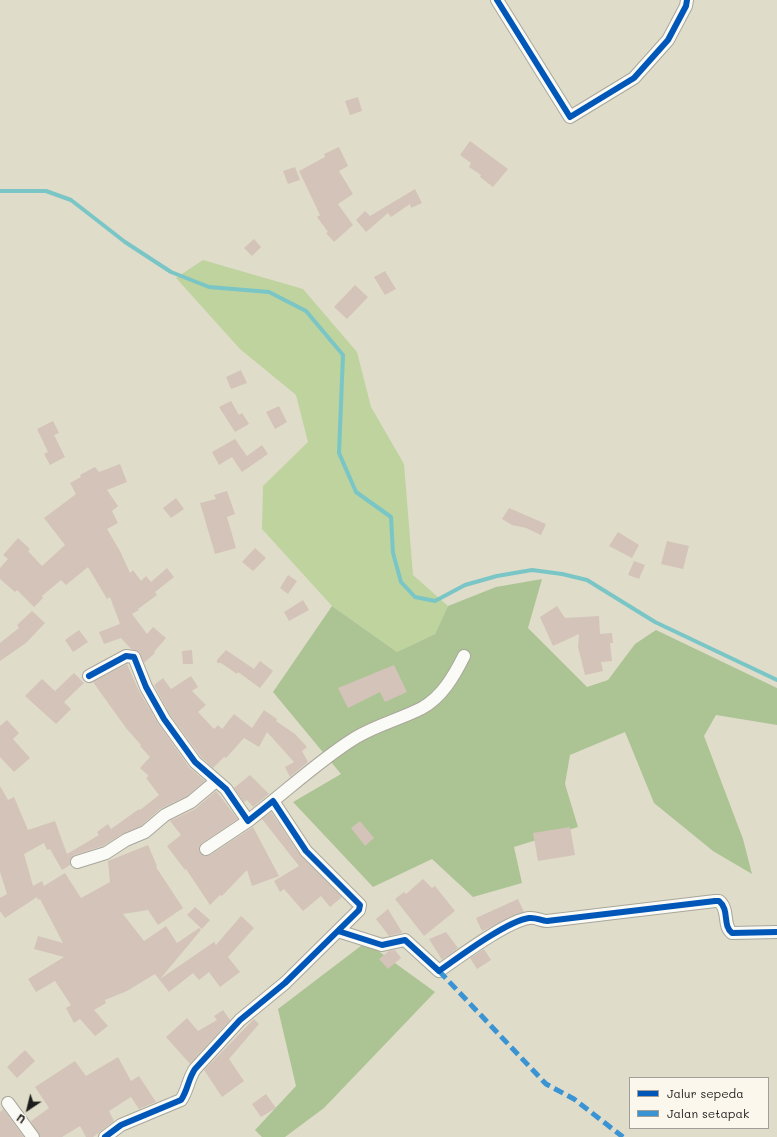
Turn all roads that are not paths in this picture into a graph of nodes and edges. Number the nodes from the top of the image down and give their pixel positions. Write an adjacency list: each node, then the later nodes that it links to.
1 (497, 0): 2 (street)
2 (687, 0)
3 (464, 656): 6 (street)
4 (89, 676): 5 (street)
5 (216, 781): 7 (street); 9 (street)
6 (273, 801): 7 (street); 10 (street)
7 (248, 821): 8 (street)
8 (206, 849)
9 (77, 862)
10 (338, 931): 11 (street); 14 (street)
11 (777, 932)
12 (8, 1103): 13 (street)
13 (34, 1137)
14 (105, 1137)

